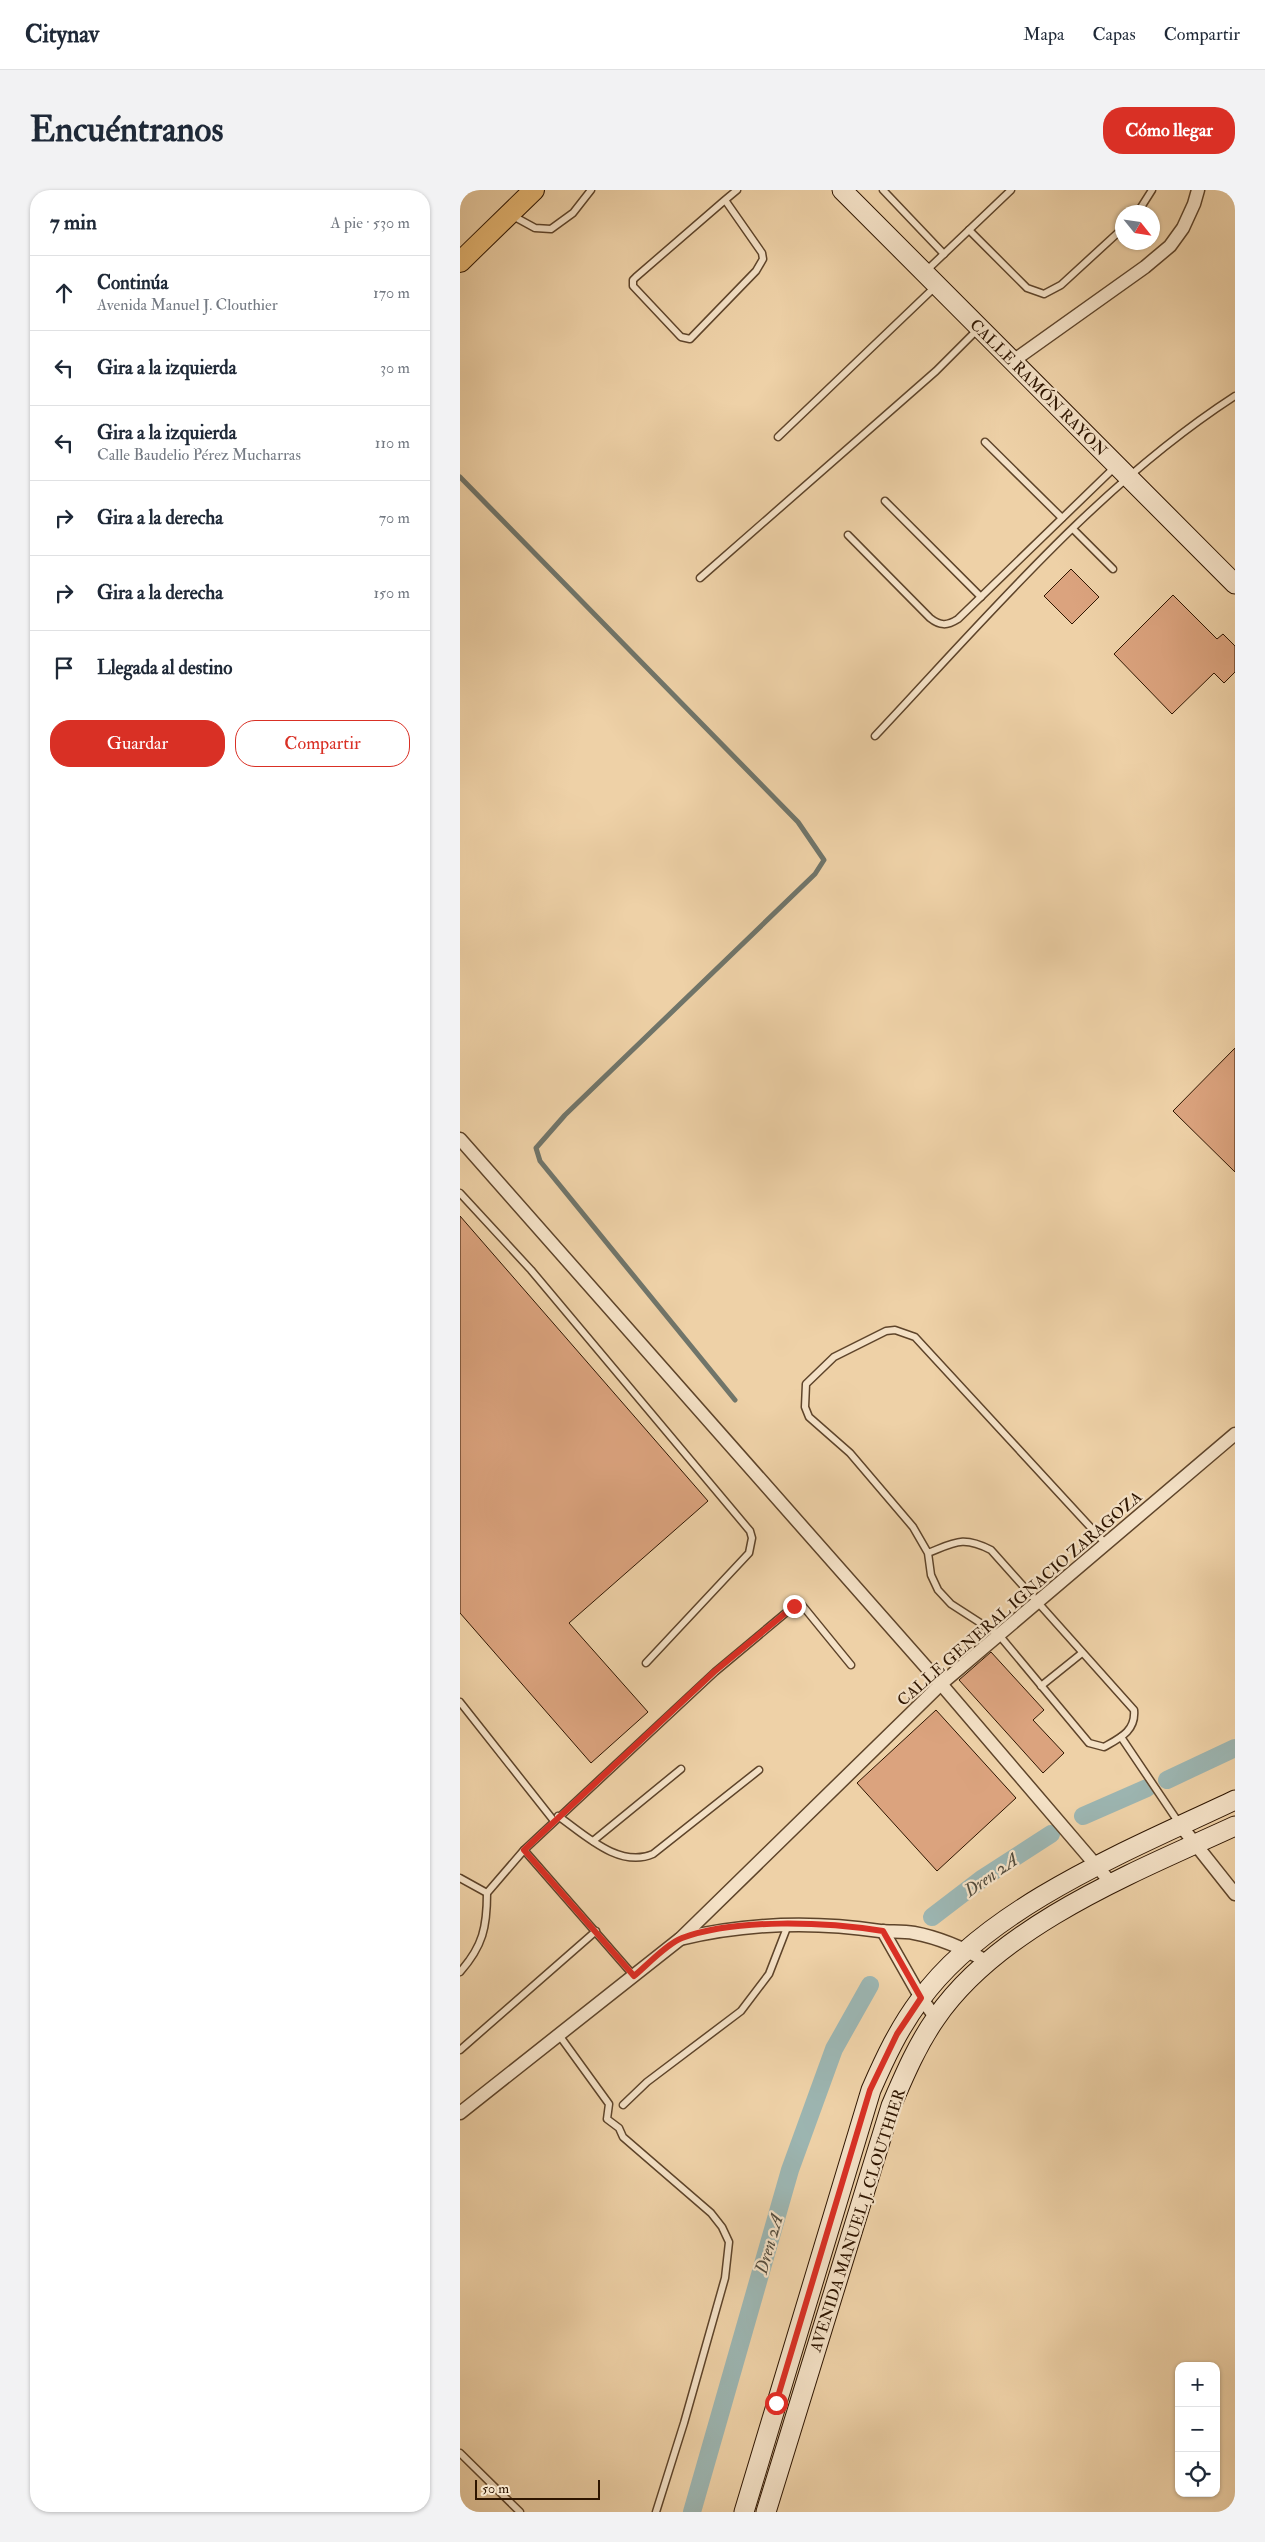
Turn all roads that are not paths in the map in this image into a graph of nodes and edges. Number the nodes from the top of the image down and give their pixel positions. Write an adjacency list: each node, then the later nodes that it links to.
1 (534, 190): 11 (main road)
2 (591, 190): 11 (lane)
3 (737, 190): 9 (lane)
4 (842, 190): 16 (main road, CALLE RAMÓN RAYON)
5 (883, 190): 14 (lane)
6 (1011, 190): 12 (lane)
7 (1152, 190): 10 (lane)
8 (1198, 190): 18 (street)
9 (725, 200): 9 (lane)
10 (1142, 205)
11 (510, 213): 15 (main road)
12 (969, 230): 13 (lane); 14 (lane)
13 (1115, 235)
14 (944, 254): 16 (lane)
15 (460, 262)
16 (931, 279): 17 (main road, CALLE RAMÓN RAYON); 20 (lane)
17 (979, 328): 18 (main road, CALLE RAMÓN RAYON); 28 (lane)
18 (1013, 361): 22 (main road, CALLE RAMÓN RAYON)
19 (1235, 396): 22 (lane)
20 (778, 437)
21 (985, 442): 24 (lane)
22 (1123, 471): 24 (lane); 25 (lane); 29 (main road, CALLE RAMÓN RAYON)
23 (885, 501): 30 (lane)
24 (1062, 518): 30 (lane)
25 (1073, 529): 27 (lane); 31 (lane)
26 (848, 535): 30 (lane)
27 (1113, 569)
28 (700, 578)
29 (1235, 584)
30 (981, 596)
31 (875, 736)
32 (460, 1139): 42 (street)
33 (460, 1193): 40 (lane)
34 (1235, 1434): 35 (street, CALLE GENERAL IGNACIO ZARAGOZA)
35 (1104, 1543): 36 (lane); 37 (street, CALLE GENERAL IGNACIO ZARAGOZA)
36 (928, 1553): 37 (lane); 38 (lane)
37 (1038, 1603): 38 (street, CALLE GENERAL IGNACIO ZARAGOZA); 39 (lane)
38 (999, 1635): 42 (street, CALLE GENERAL IGNACIO ZARAGOZA); 43 (lane)
39 (1082, 1653): 43 (lane); 45 (lane)
40 (646, 1663)
41 (851, 1665): 49 (lane)
42 (941, 1684): 55 (street); 63 (street, CALLE GENERAL IGNACIO ZARAGOZA)
43 (1041, 1686): 45 (lane)
44 (460, 1702): 49 (lane)
45 (1121, 1737): 50 (lane)
46 (681, 1769): 52 (lane)
47 (759, 1770): 52 (lane)
48 (1235, 1800): 50 (main road, AVENIDA MANUEL J. CLOUTHIER)
49 (556, 1819): 52 (lane); 54 (lane)
50 (1181, 1826): 53 (street); 55 (main road, AVENIDA MANUEL J. CLOUTHIER)
51 (1235, 1826): 53 (main road, AVENIDA MANUEL J. CLOUTHIER)
52 (594, 1841)
53 (1195, 1845): 57 (main road, AVENIDA MANUEL J. CLOUTHIER); 59 (street)
54 (524, 1850): 58 (lane); 61 (lane)
55 (1098, 1866): 57 (street); 64 (main road, AVENIDA MANUEL J. CLOUTHIER)
56 (460, 1878): 58 (lane)
57 (1112, 1884): 65 (main road, AVENIDA MANUEL J. CLOUTHIER)
58 (486, 1893): 66 (lane)
59 (1235, 1894)
60 (788, 1925): 62 (street); 63 (street); 72 (lane)
61 (596, 1931): 67 (lane); 71 (lane)
62 (883, 1931): 64 (street); 68 (street)
63 (680, 1938): 67 (street, CALLE GENERAL IGNACIO ZARAGOZA)
64 (966, 1950): 65 (street); 68 (main road, AVENIDA MANUEL J. CLOUTHIER)
65 (988, 1962): 69 (main road, AVENIDA MANUEL J. CLOUTHIER)
66 (460, 1972)
67 (634, 1976): 70 (street, CALLE GENERAL IGNACIO ZARAGOZA)
68 (921, 1998): 69 (street); 77 (main road, AVENIDA MANUEL J. CLOUTHIER)
69 (936, 2018): 78 (main road, AVENIDA MANUEL J. CLOUTHIER)
70 (559, 2035): 73 (street, CALLE GENERAL IGNACIO ZARAGOZA); 76 (lane)
71 (460, 2050)
72 (623, 2105)
73 (460, 2113)
74 (460, 2453): 75 (lane)
75 (520, 2512)
76 (656, 2512)
77 (744, 2512)
78 (766, 2512)

